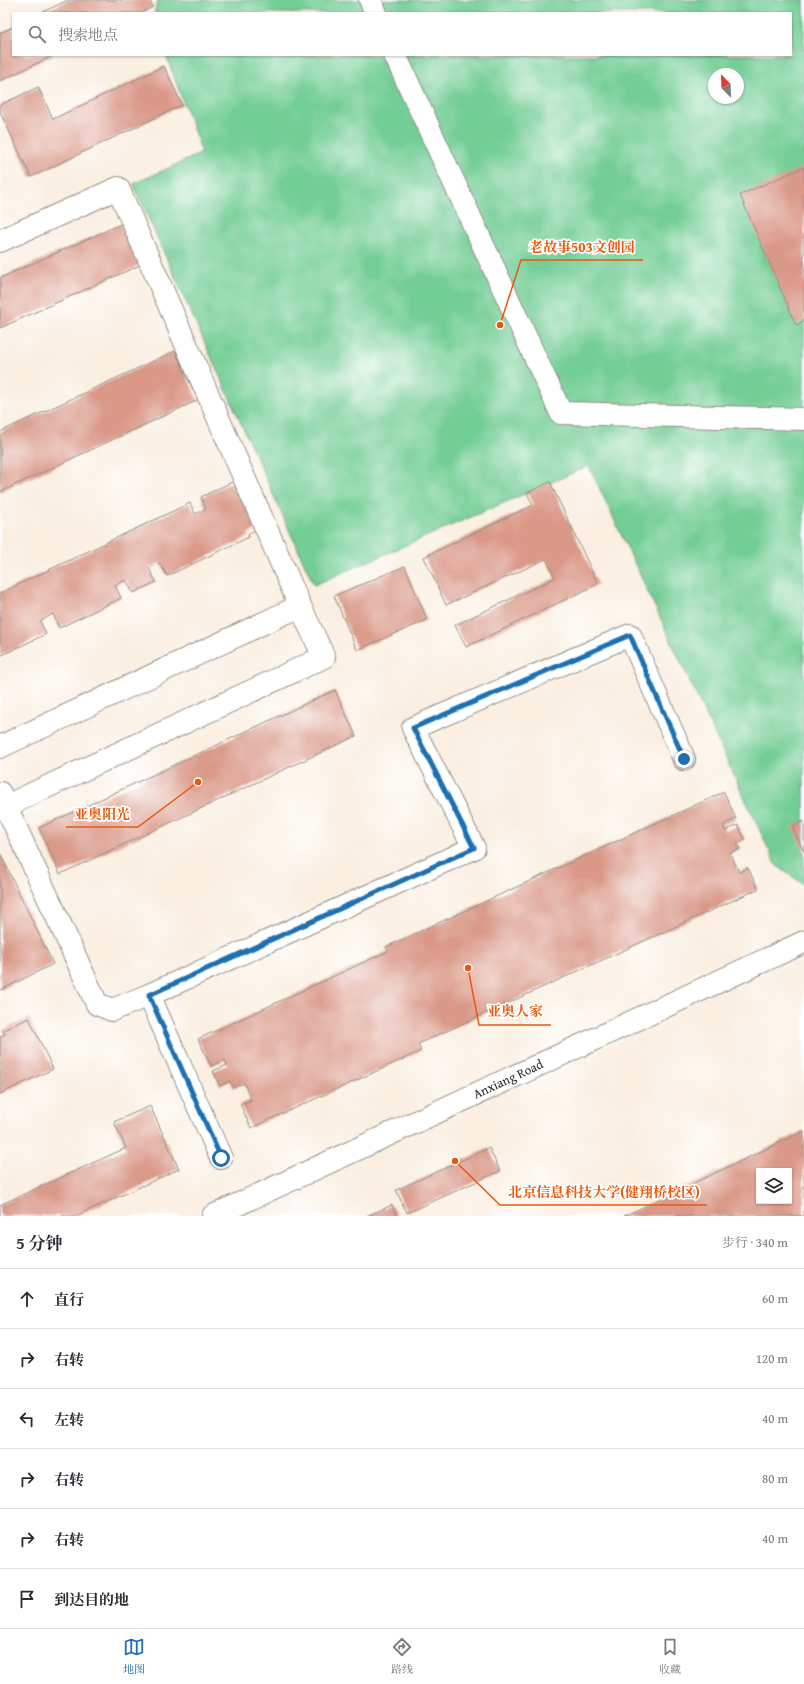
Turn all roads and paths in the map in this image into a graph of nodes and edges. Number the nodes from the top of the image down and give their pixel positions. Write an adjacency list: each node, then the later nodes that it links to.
1 (370, 0): 2 (street)
2 (376, 12)
3 (395, 56): 5 (street)
4 (0, 241): 6 (street)
5 (804, 419)
6 (300, 606): 7 (street); 9 (street)
7 (0, 747)
8 (684, 759): 11 (street)
9 (3, 799): 11 (street)
10 (804, 942): 13 (street, Anxiang Road)
11 (149, 995): 12 (street)
12 (221, 1158)
13 (213, 1216)

